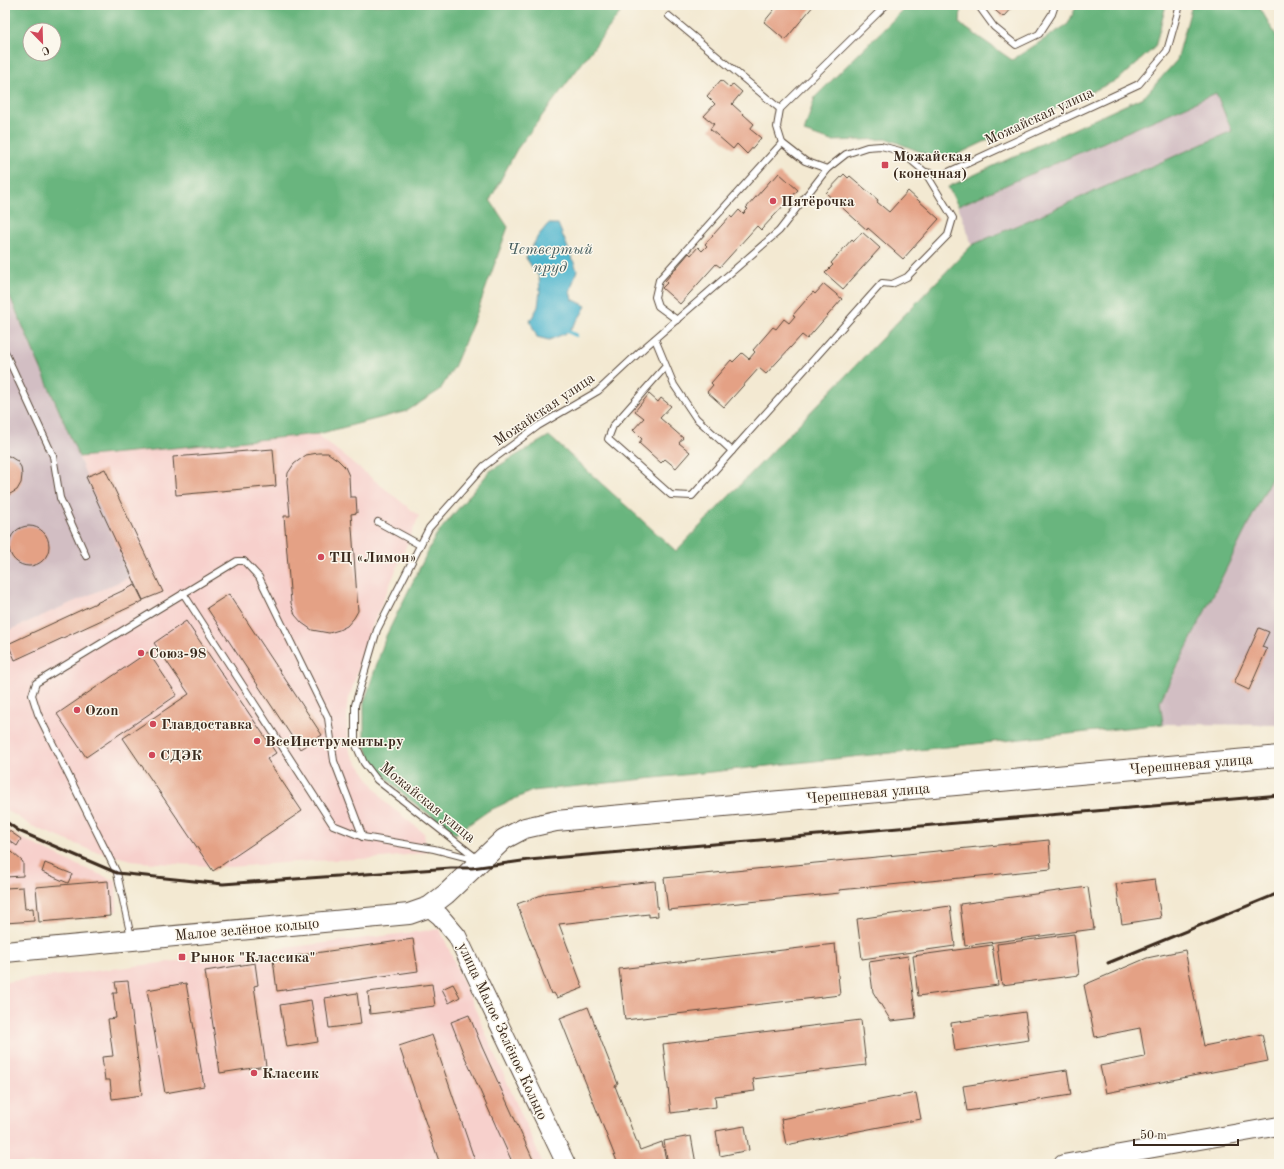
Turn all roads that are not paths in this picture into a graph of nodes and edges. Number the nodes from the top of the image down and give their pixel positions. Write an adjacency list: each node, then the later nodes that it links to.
1 (886, 5): 6 (lane)
2 (978, 5): 3 (lane)
3 (1055, 5)
4 (1180, 5): 9 (lane, Можайская улица)
5 (669, 16): 6 (lane)
6 (780, 109): 7 (lane)
7 (782, 143): 8 (lane); 10 (lane)
8 (827, 169): 9 (lane, Можайская улица); 10 (lane, Можайская улица)
9 (925, 172): 14 (lane)
10 (678, 320): 11 (lane, Можайская улица)
11 (654, 339): 13 (lane); 16 (lane, Можайская улица)
12 (5, 352): 17 (lane)
13 (666, 366): 14 (lane); 14 (lane)
14 (732, 451)
15 (378, 522): 16 (lane)
16 (420, 545): 21 (lane, Можайская улица)
17 (86, 556)
18 (184, 593): 20 (lane); 20 (lane); 23 (lane)
19 (1279, 756): 21 (main road, Черешневая улица)
20 (363, 837): 21 (lane)
21 (476, 864): 22 (main road, Малое зелёное кольцо)
22 (429, 907): 23 (main road, Малое зелёное кольцо); 26 (street, улица Малое Зелёное Кольцо)
23 (132, 940): 24 (main road, Малое зелёное кольцо)
24 (5, 952)
25 (1279, 1126): 27 (street)
26 (566, 1164)
27 (1063, 1164)

